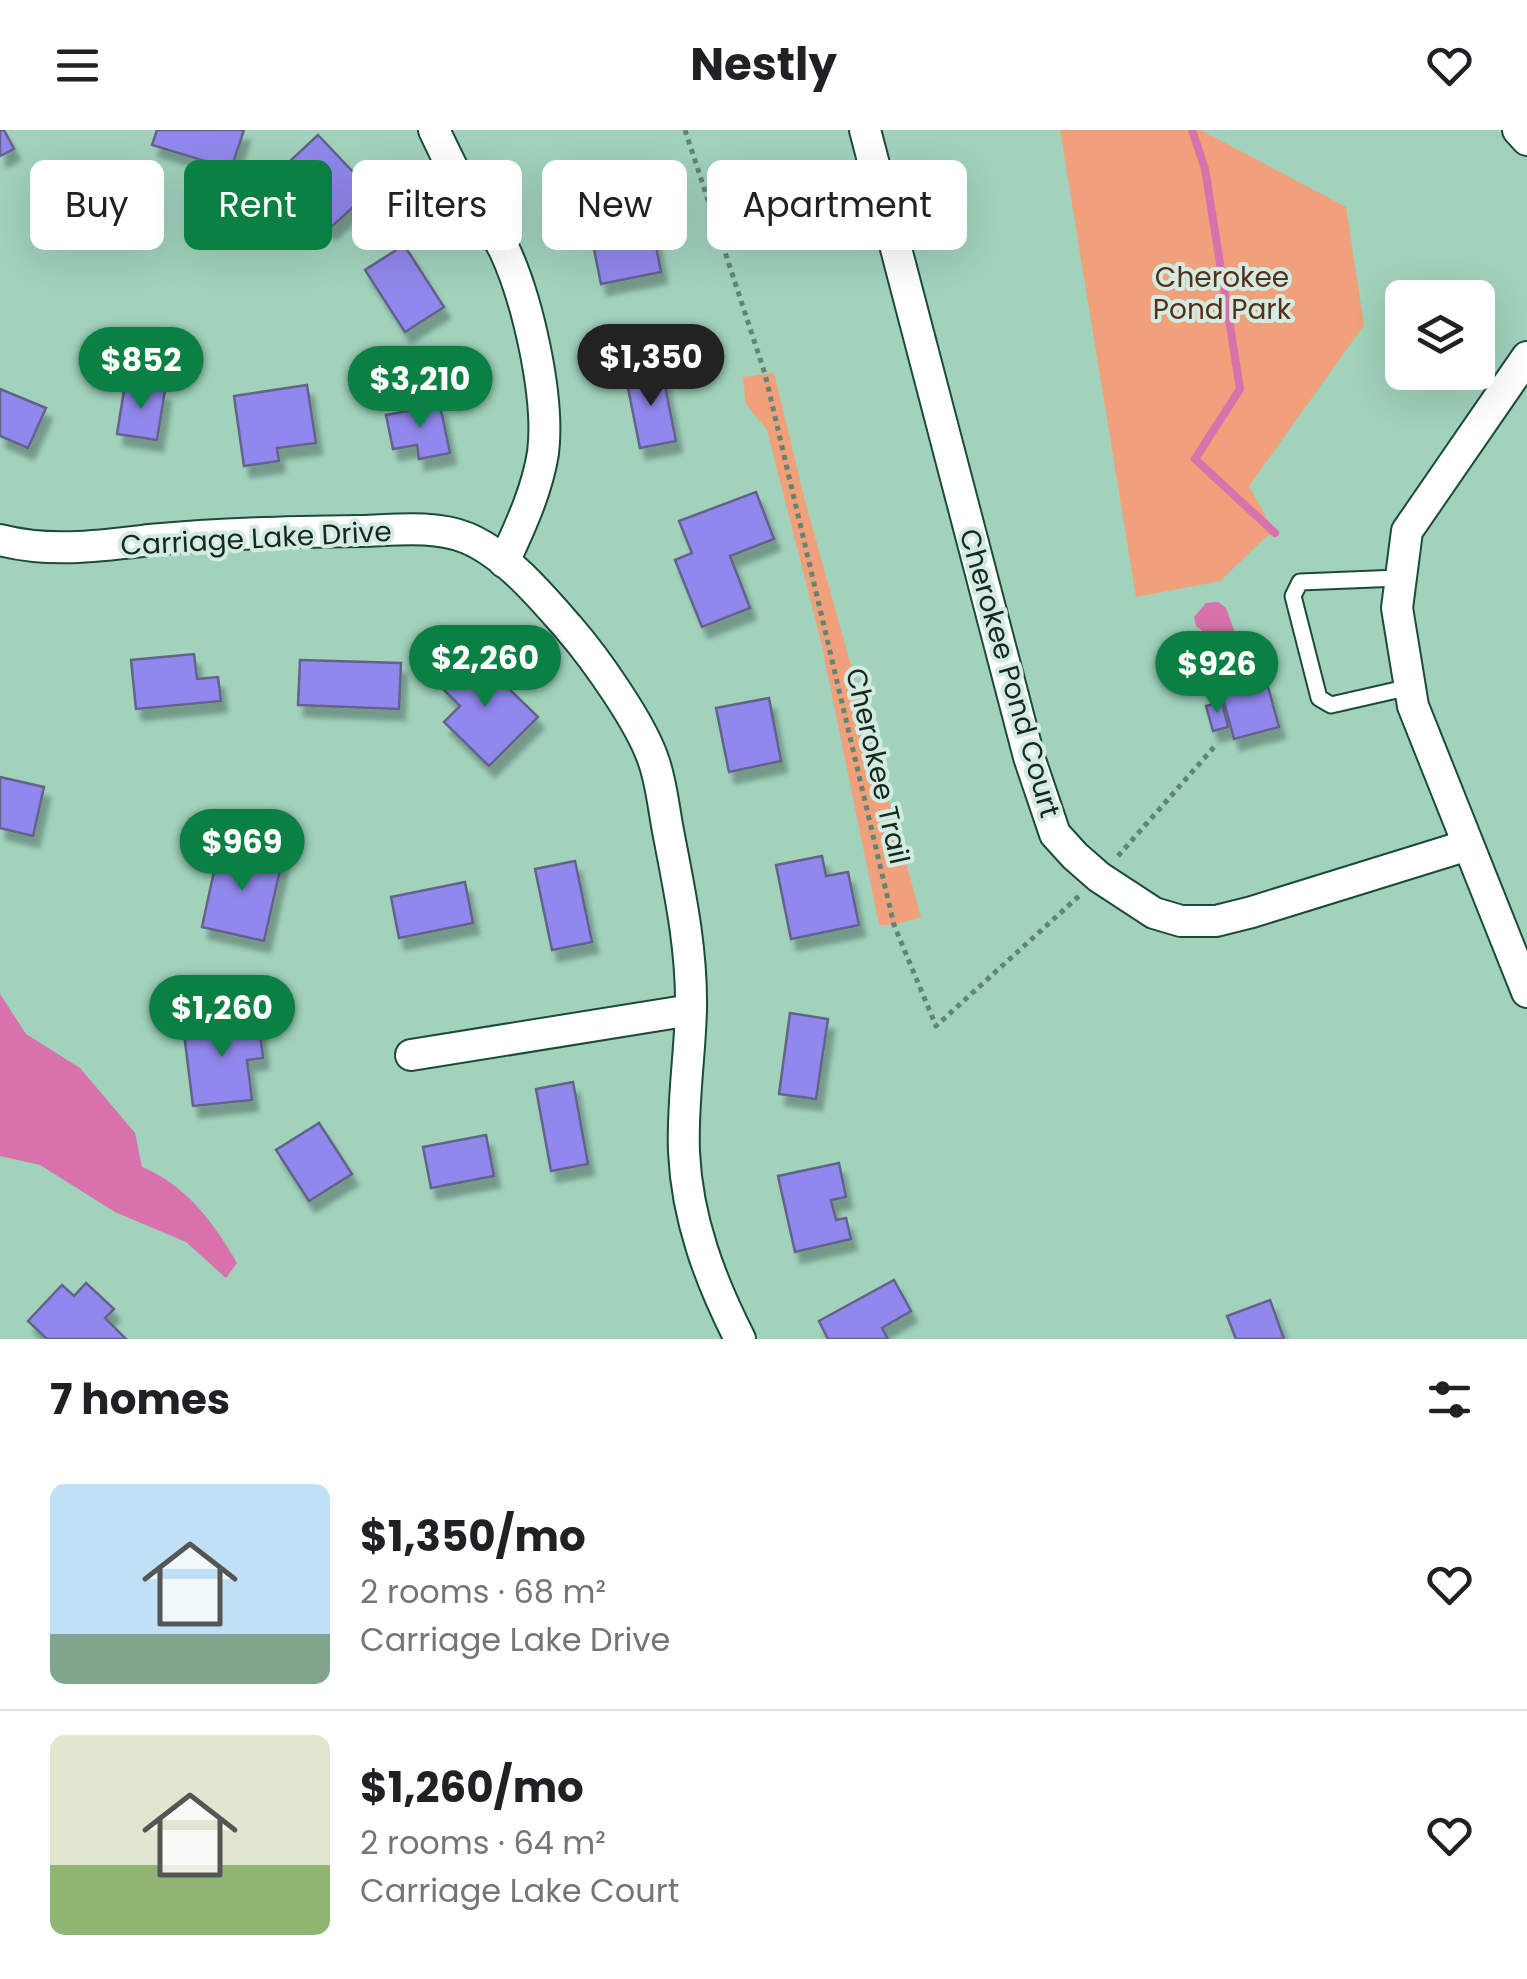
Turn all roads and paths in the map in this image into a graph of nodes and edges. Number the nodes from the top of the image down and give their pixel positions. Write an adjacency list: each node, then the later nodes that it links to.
1 (434, 130): 8 (street)
2 (685, 130): 13 (path, Cherokee Trail)
3 (865, 130): 13 (street, Cherokee Pond Court)
4 (1518, 130): 5 (street)
5 (1527, 140)
6 (1527, 356): 9 (street)
7 (0, 540): 8 (street, Carriage Lake Drive)
8 (504, 562): 15 (street, Carriage Lake Drive)
9 (1399, 578): 10 (street); 10 (lane)
10 (1410, 687): 12 (street)
11 (1215, 746): 13 (path, Cherokee Trail)
12 (1468, 845): 13 (street, Cherokee Pond Court); 14 (street)
13 (1098, 878)
14 (1527, 992)
15 (691, 1010): 16 (street); 17 (street, Carriage Lake Drive)
16 (411, 1056)
17 (740, 1339)

